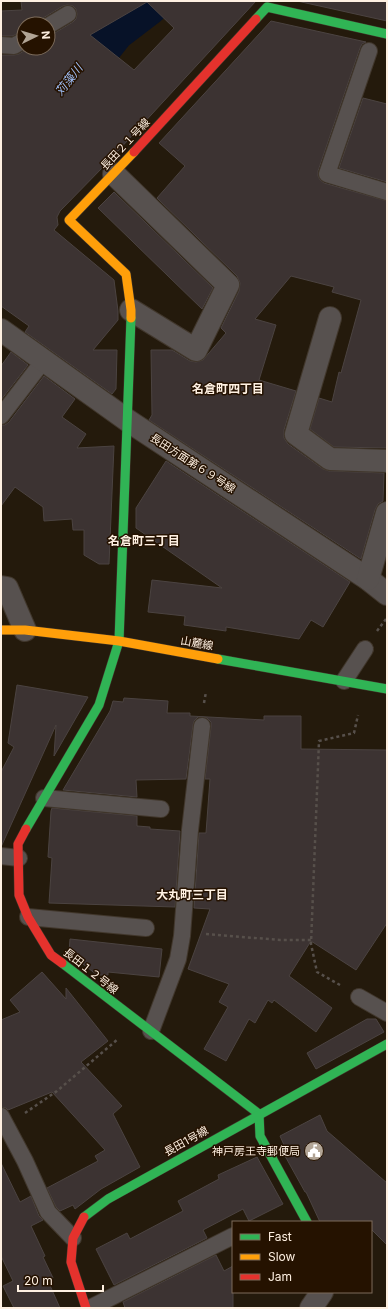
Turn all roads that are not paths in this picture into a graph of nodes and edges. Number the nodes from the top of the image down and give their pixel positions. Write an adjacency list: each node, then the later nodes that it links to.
1 (68, 14): 2 (lane)
2 (56, 21)
3 (387, 34): 7 (street, 長田２１号線)
4 (16, 45): 5 (lane)
5 (1, 46)
6 (369, 52): 8 (lane)
7 (114, 174): 9 (street, 長田２１号線); 9 (street)
8 (387, 192)
9 (131, 310): 14 (street, 長田２１号線)
10 (330, 318): 15 (street)
11 (1, 330): 12 (street, 長田方面第６９号線)
12 (44, 360): 13 (lane); 14 (street, 長田方面第６９号線)
13 (1, 416)
14 (127, 420): 17 (street, 長田方面第６９号線); 22 (street, 長田２１号線)
15 (387, 461)
16 (387, 513): 17 (street)
17 (368, 579): 19 (street, 長田方面第６９号線)
18 (1, 587): 21 (street)
19 (387, 594)
20 (1, 630): 21 (street, 山麓線)
21 (25, 630): 22 (street, 山麓線)
22 (119, 641): 24 (street, 山麓線); 27 (street, 長田１２号線)
23 (365, 649): 24 (lane)
24 (344, 681): 25 (street, 山麓線)
25 (387, 689)
26 (202, 726): 35 (lane)
27 (44, 798): 28 (lane); 30 (street, 長田１２号線)
28 (161, 809)
29 (1, 856): 30 (lane)
30 (19, 858): 31 (street, 長田１２号線)
31 (28, 917): 32 (lane); 35 (street, 長田１２号線)
32 (146, 928)
33 (359, 997): 34 (lane)
34 (387, 1013)
35 (144, 1027): 37 (street, 長田１２号線)
36 (387, 1044): 37 (street, 長田1号線)
37 (259, 1114): 39 (street); 41 (street, 長田1号線)
38 (4, 1121): 41 (lane)
39 (306, 1221)
40 (232, 1237): 44 (lane)
41 (73, 1238): 43 (street, 長田1号線)
42 (321, 1293): 45 (street)
43 (86, 1308)
44 (90, 1308)
45 (311, 1308)

